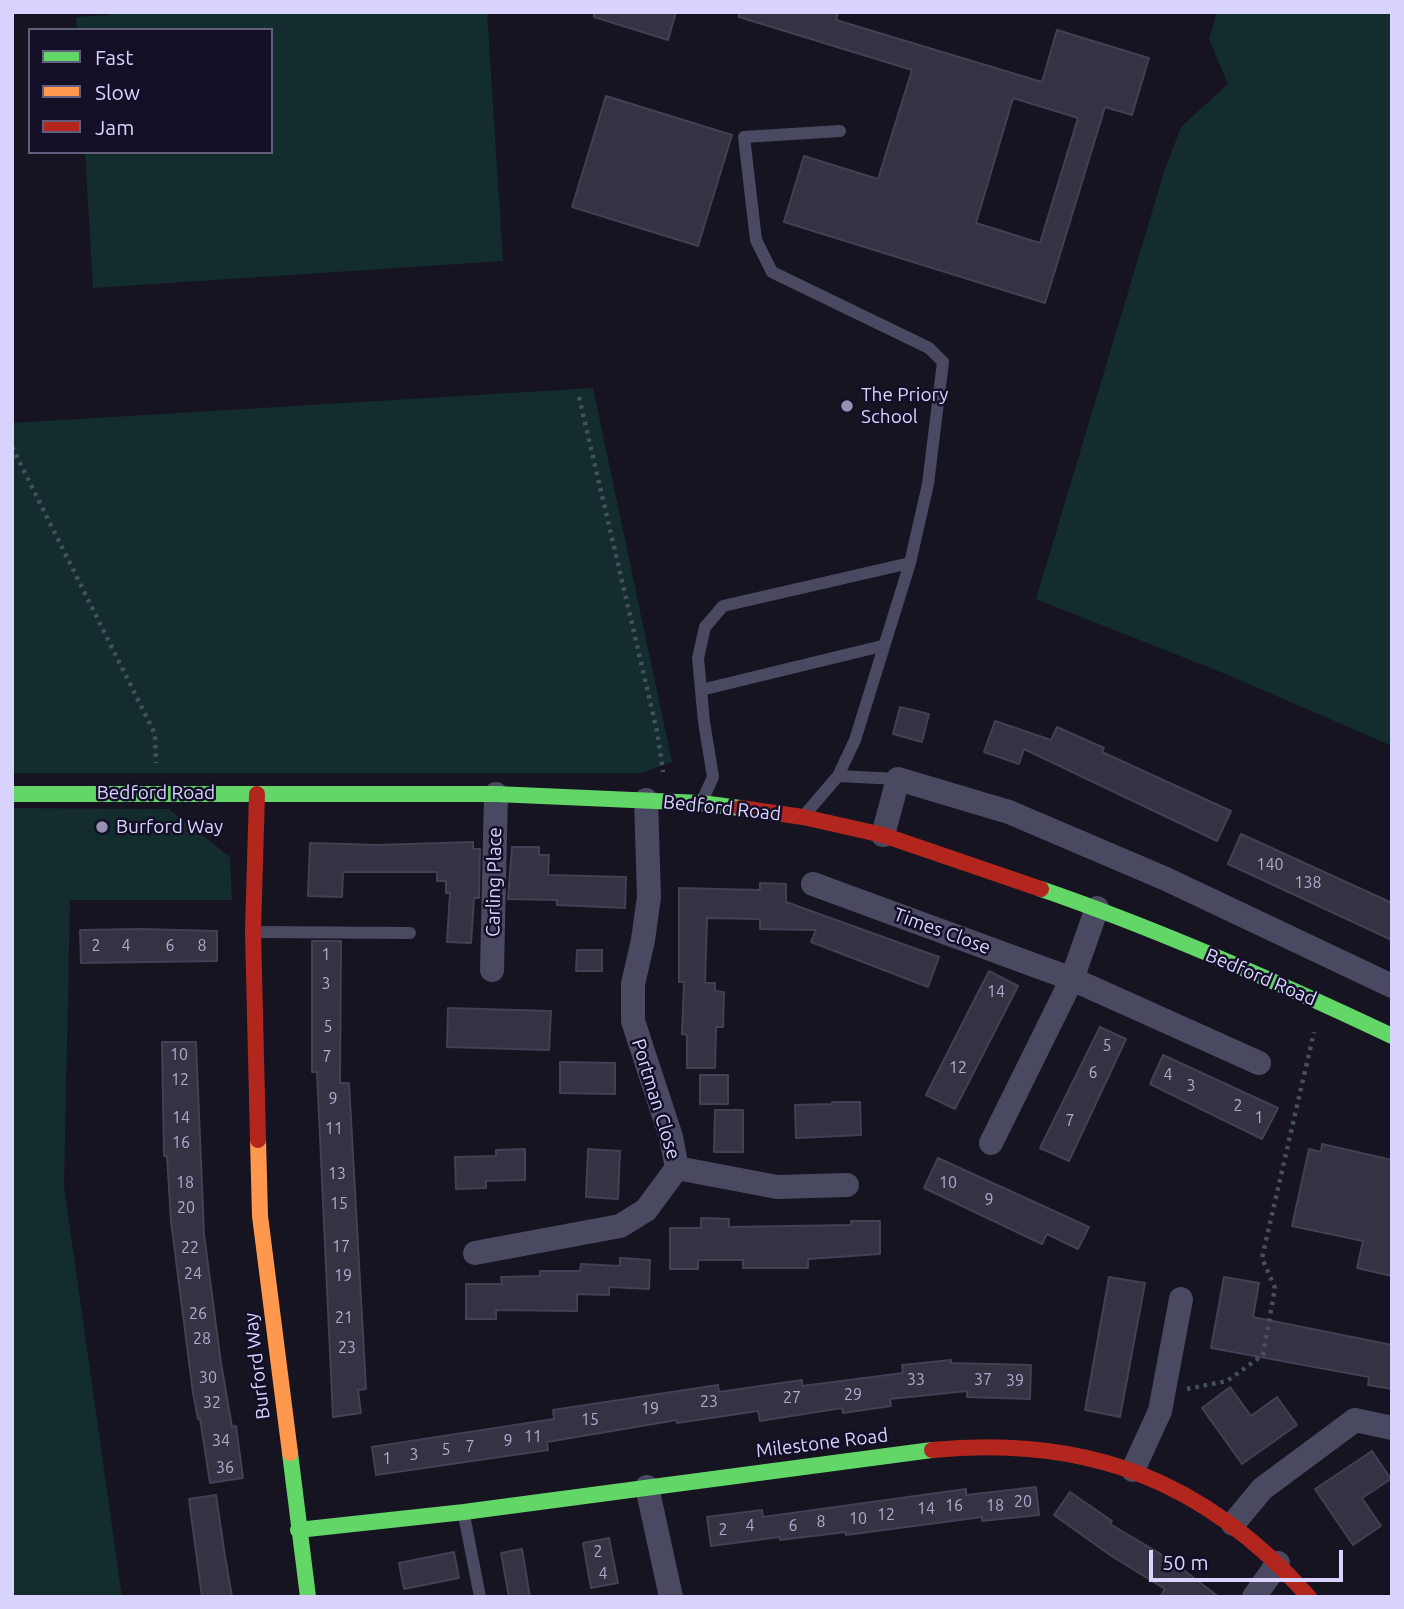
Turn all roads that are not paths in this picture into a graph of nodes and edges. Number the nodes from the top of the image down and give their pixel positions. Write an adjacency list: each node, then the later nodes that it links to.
1 (840, 131): 2 (lane)
2 (910, 563): 3 (lane); 4 (lane)
3 (882, 646): 4 (lane); 5 (lane)
4 (701, 690): 11 (lane)
5 (838, 776): 6 (lane); 12 (lane)
6 (898, 779): 13 (street); 20 (street)
7 (12, 794): 8 (street, Bedford Road)
8 (257, 794): 9 (street, Bedford Road); 16 (street, Burford Way)
9 (496, 794): 10 (street, Bedford Road); 18 (street, Carling Place)
10 (656, 801): 11 (street, Bedford Road); 24 (street, Portman Close)
11 (701, 803): 12 (street, Bedford Road)
12 (803, 817): 13 (street, Bedford Road)
13 (883, 835): 15 (street, Bedford Road)
14 (813, 884): 19 (street, Times Close)
15 (1097, 908): 19 (street); 21 (street, Bedford Road)
16 (253, 932): 17 (lane); 33 (street, Burford Way)
17 (410, 933)
18 (492, 970)
19 (1072, 979): 22 (street, Times Close); 23 (street)
20 (1392, 986)
21 (1392, 1036)
22 (1259, 1063)
23 (991, 1143)
24 (677, 1168): 25 (street); 26 (street, Portman Close)
25 (847, 1185)
26 (475, 1253)
27 (1181, 1298): 29 (street)
28 (1392, 1428): 32 (street)
29 (1133, 1470): 30 (street, Milestone Road); 32 (street, Milestone Road)
30 (647, 1487): 31 (street, Milestone Road); 37 (street)
31 (464, 1511): 33 (street, Milestone Road); 36 (lane)
32 (1233, 1524): 34 (street, Milestone Road)
33 (298, 1530): 35 (street, Burford Way)
34 (1278, 1563): 38 (street); 39 (street, Milestone Road)
35 (308, 1597)
36 (480, 1597)
37 (671, 1597)
38 (1254, 1597)
39 (1309, 1597)

